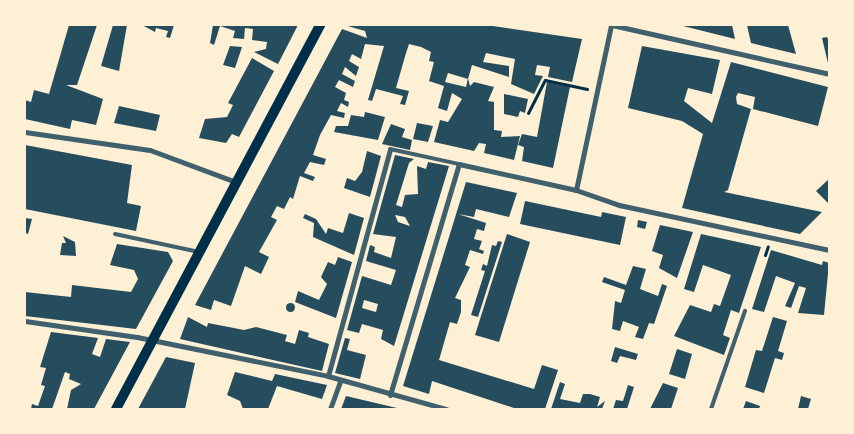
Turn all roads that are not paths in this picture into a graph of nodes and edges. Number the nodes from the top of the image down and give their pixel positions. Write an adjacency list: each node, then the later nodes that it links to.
1 (611, 25): 3 (street); 8 (street)
2 (320, 26): 7 (main road)
3 (829, 74)
4 (25, 132): 7 (street)
5 (390, 150): 6 (lane); 15 (street)
6 (459, 164): 8 (street); 17 (street)
7 (236, 182): 11 (main road)
8 (576, 190): 10 (street)
9 (116, 234): 11 (lane)
10 (829, 250)
11 (199, 252): 14 (main road)
12 (745, 311): 21 (lane)
13 (25, 321): 14 (street)
14 (153, 341): 15 (street); 18 (main road)
15 (328, 376): 16 (street)
16 (340, 382): 17 (street); 19 (street)
17 (390, 395): 20 (street)
18 (116, 409)
19 (330, 409)
20 (446, 409)
21 (711, 409)

